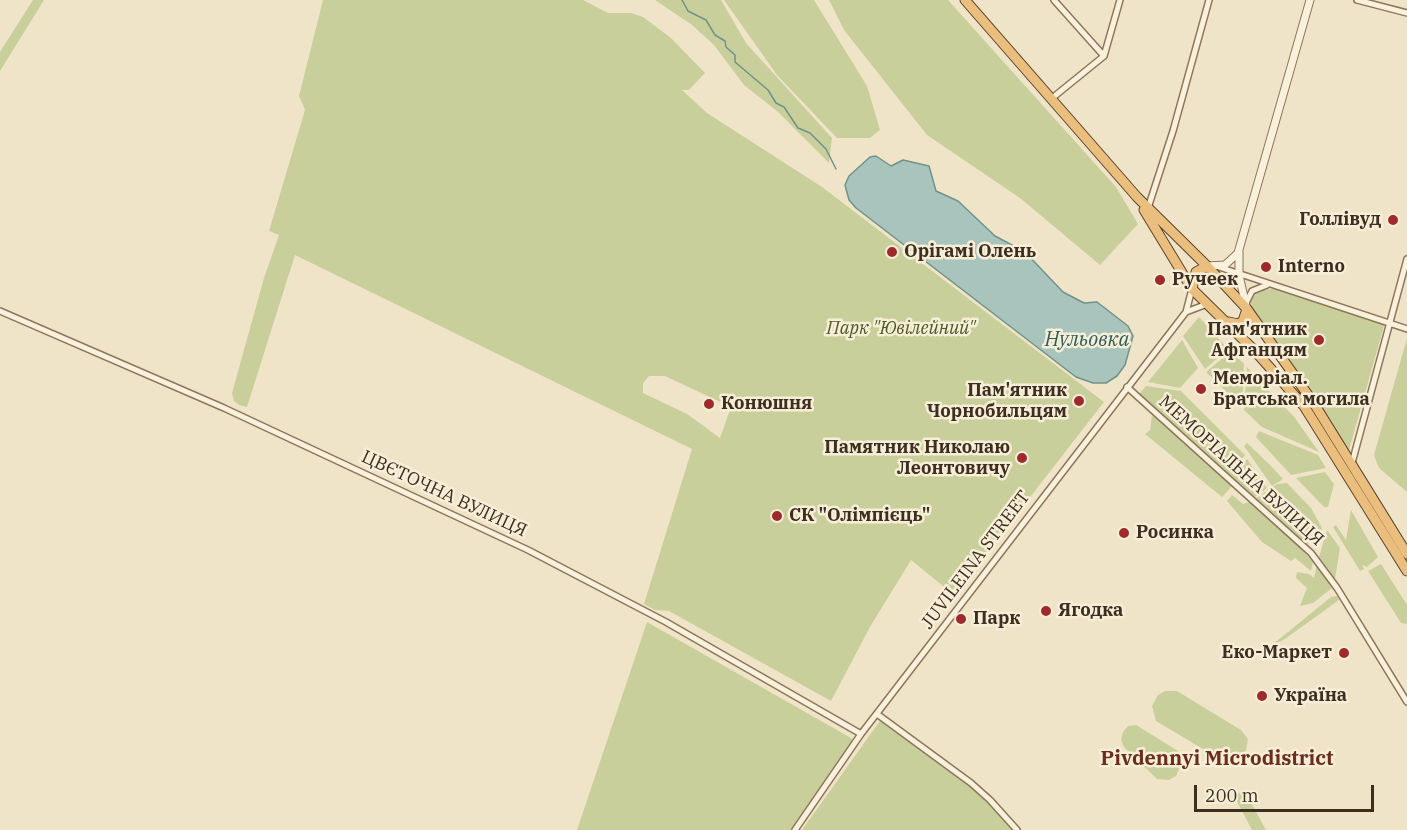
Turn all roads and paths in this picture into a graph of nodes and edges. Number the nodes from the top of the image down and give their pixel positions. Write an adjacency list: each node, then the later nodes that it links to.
1 (965, 0): 9 (highway)
2 (1054, 0): 8 (street)
3 (1120, 0): 8 (street)
4 (1209, 0): 11 (street)
5 (1310, 0): 12 (street)
6 (1357, 0): 7 (street)
7 (1407, 13)
8 (1104, 56): 9 (street)
9 (1051, 99): 10 (highway)
10 (1137, 197): 11 (highway); 18 (highway)
11 (1148, 208): 14 (highway)
12 (1240, 243): 15 (street); 16 (street)
13 (1407, 259): 24 (street)
14 (1207, 266): 15 (street); 18 (highway); 20 (highway)
15 (1219, 267): 16 (street)
16 (1239, 275): 17 (street); 20 (street)
17 (1272, 286): 20 (street); 24 (street)
18 (1192, 289): 19 (highway); 22 (street, JUVILEINA STREET)
19 (1212, 306): 22 (street); 23 (highway)
20 (1246, 307): 23 (highway); 27 (highway)
21 (0, 311): 32 (street, ЦВЄТОЧНА ВУЛИЦЯ)
22 (1186, 312): 26 (street, JUVILEINA STREET)
23 (1227, 321): 29 (highway)
24 (1390, 324): 25 (street); 27 (street)
25 (1407, 329)
26 (1127, 387): 30 (street, МЕМОРІАЛЬНА ВУЛИЦЯ); 31 (street, JUVILEINA STREET)
27 (1352, 465): 28 (highway)
28 (1407, 554)
29 (1407, 571)
30 (1407, 702)
31 (877, 714): 32 (street, JUVILEINA STREET); 34 (street)
32 (861, 734): 33 (street, JUVILEINA STREET)
33 (795, 830)
34 (1017, 830)

